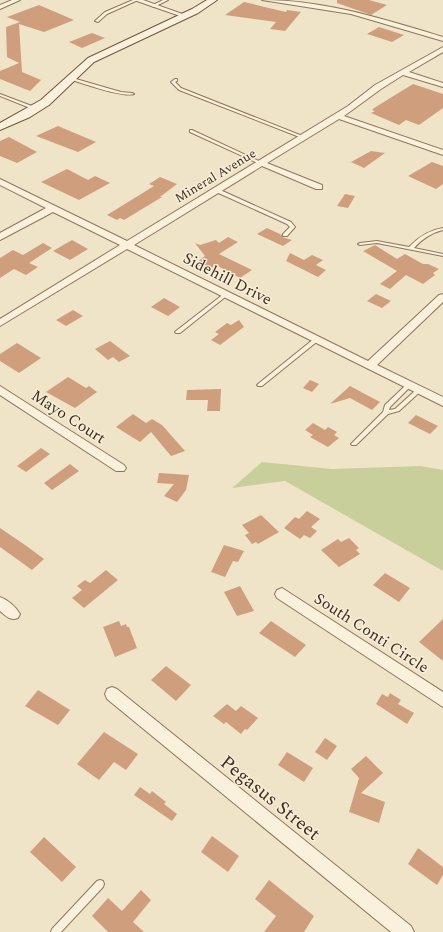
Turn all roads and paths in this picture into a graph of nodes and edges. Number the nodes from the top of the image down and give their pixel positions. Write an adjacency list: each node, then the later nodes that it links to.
1 (17, 0): 7 (street)
2 (137, 0): 8 (street); 10 (lane)
3 (166, 0): 8 (lane)
4 (213, 0): 9 (main road)
5 (265, 0): 6 (street)
6 (285, 1): 11 (street)
7 (0, 6)
8 (153, 6): 9 (street)
9 (185, 16): 14 (main road)
10 (97, 20)
11 (443, 39)
12 (443, 49): 13 (street, Mineral Avenue)
13 (404, 73): 16 (street); 20 (street, Mineral Avenue)
14 (70, 78): 17 (lane); 19 (main road)
15 (176, 80): 23 (lane)
16 (443, 85)
17 (132, 94)
18 (0, 95): 19 (lane)
19 (36, 109): 21 (main road)
20 (338, 116): 23 (street, Mineral Avenue); 24 (street)
21 (0, 127)
22 (191, 131): 25 (lane)
23 (303, 136): 25 (street, Mineral Avenue)
24 (443, 153)
25 (261, 163): 27 (street); 28 (street, Mineral Avenue)
26 (0, 182): 29 (street, Sidehill Drive)
27 (319, 187)
28 (216, 190): 31 (lane); 34 (street, Mineral Avenue)
29 (53, 208): 32 (street); 34 (street, Sidehill Drive)
30 (443, 229): 35 (lane)
31 (285, 235)
32 (0, 237)
33 (360, 244): 35 (lane)
34 (129, 246): 37 (street, Sidehill Drive); 39 (street, Mineral Avenue)
35 (410, 249): 36 (lane)
36 (443, 255)
37 (228, 294): 40 (lane); 41 (street, Sidehill Drive)
38 (443, 296): 42 (street)
39 (0, 323)
40 (178, 332)
41 (317, 339): 42 (street, Sidehill Drive); 44 (lane)
42 (370, 365): 43 (street, Sidehill Drive)
43 (409, 385): 46 (street, Sidehill Drive); 48 (lane)
44 (260, 386)
45 (0, 390): 50 (street, Mayo Court)
46 (419, 390): 47 (street, Sidehill Drive); 48 (lane)
47 (443, 402)
48 (386, 412): 49 (lane)
49 (354, 444)
50 (120, 468)
51 (282, 594): 55 (street, South Conti Circle)
52 (0, 603): 53 (street)
53 (13, 614)
54 (112, 694): 58 (street, Pegasus Street)
55 (443, 700)
56 (100, 884): 57 (lane)
57 (55, 932)
58 (404, 932)

